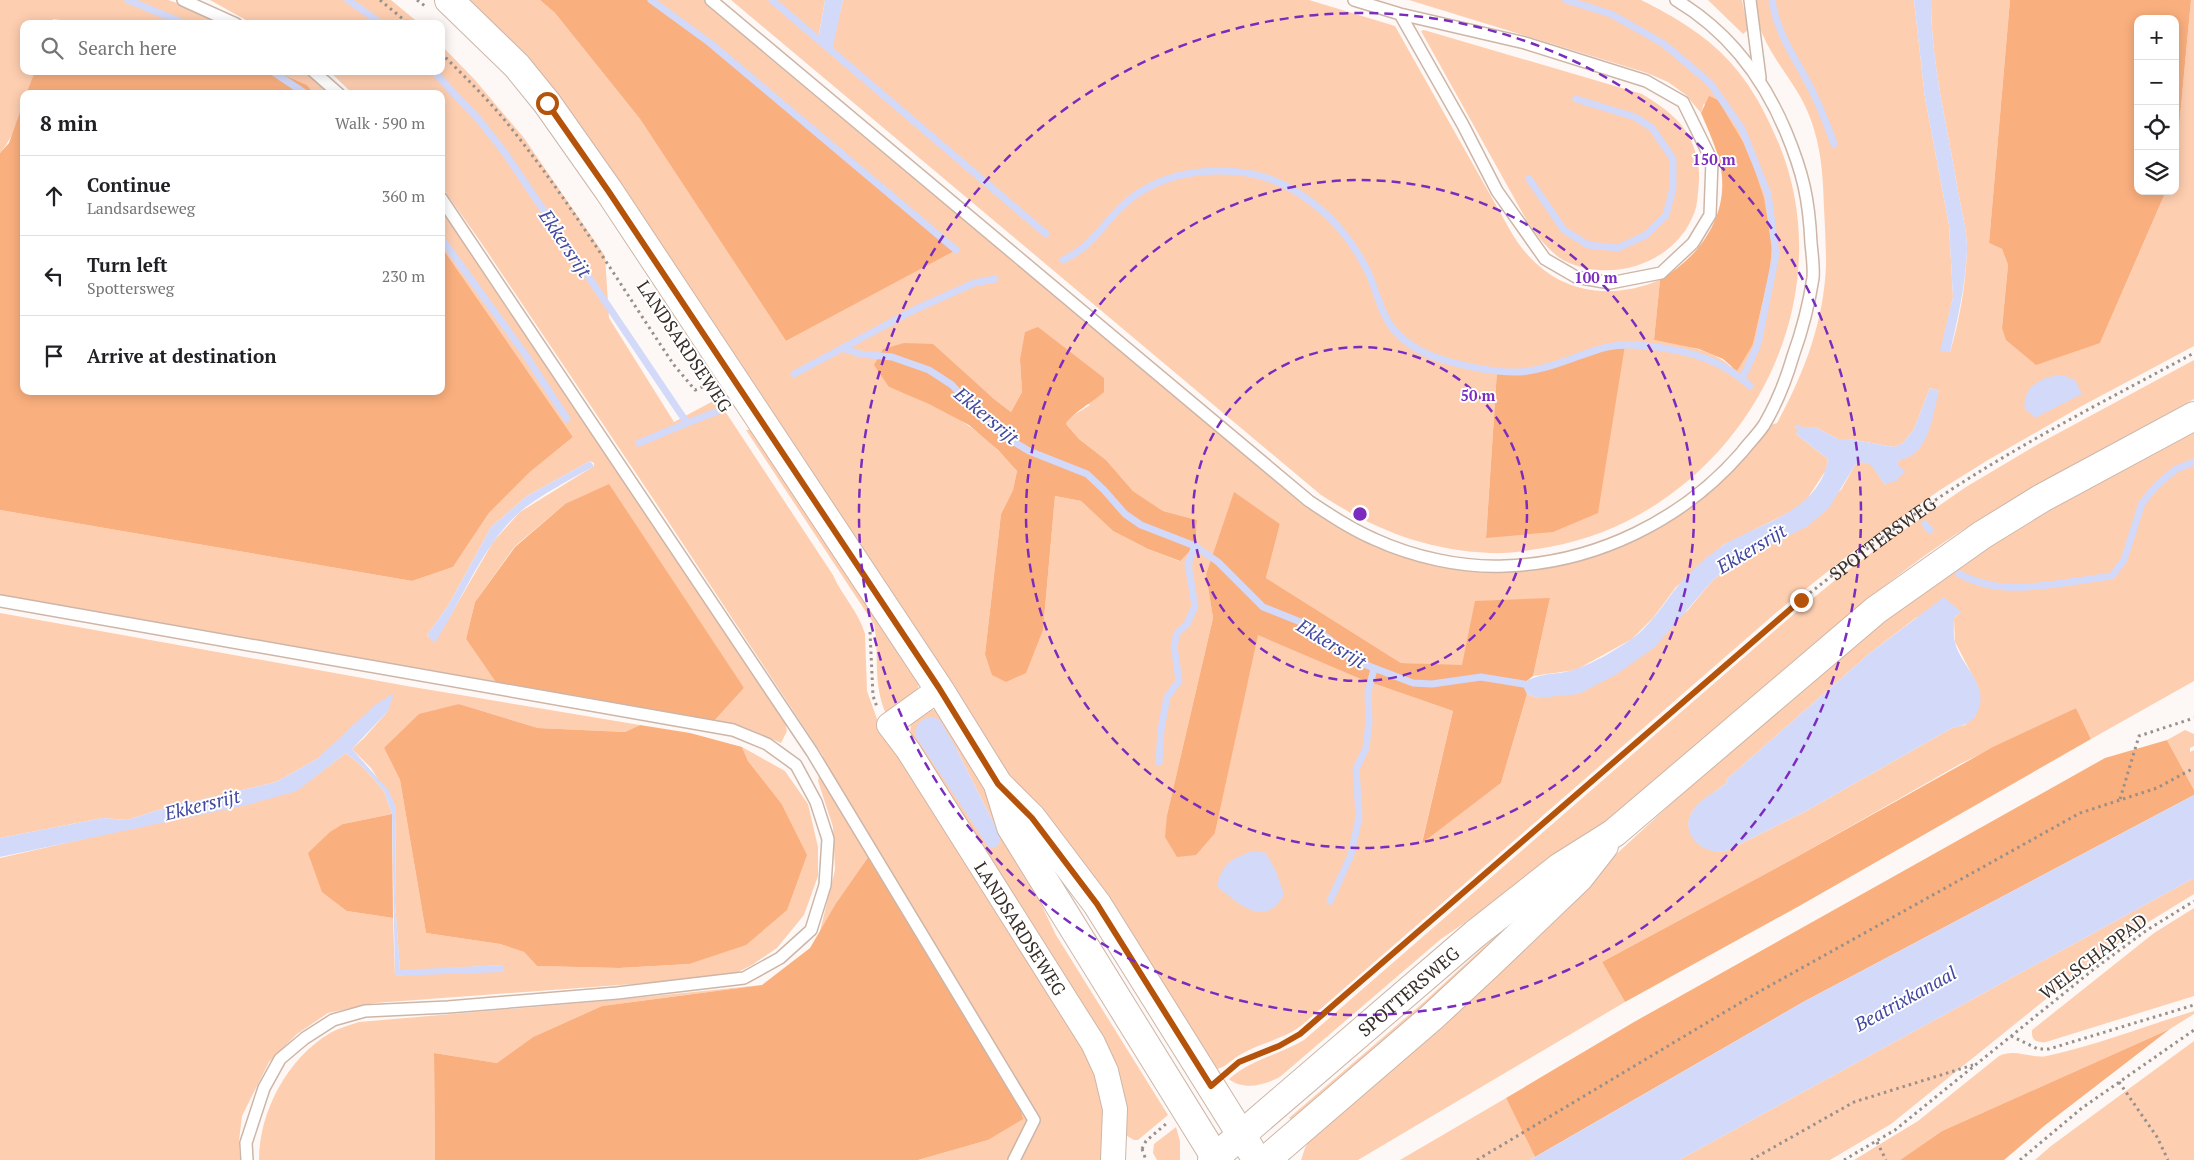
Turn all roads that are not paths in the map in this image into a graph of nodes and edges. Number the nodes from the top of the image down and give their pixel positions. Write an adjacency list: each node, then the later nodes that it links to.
1 (183, 0): 8 (lane)
2 (711, 0): 10 (lane)
3 (1354, 0): 7 (lane)
4 (1676, 0): 10 (lane)
5 (1750, 0): 10 (lane)
6 (438, 4): 15 (street, LANDSARDSEWEG)
7 (1400, 14): 7 (lane)
8 (227, 20)
9 (317, 75): 11 (lane)
10 (1760, 79)
11 (334, 90)
12 (445, 204): 16 (lane)
13 (2194, 416): 19 (street, SPOTTERSWEG)
14 (0, 601): 17 (lane)
15 (939, 688): 18 (street, LANDSARDSEWEG); 21 (street, LANDSARDSEWEG)
16 (812, 752): 17 (lane); 24 (lane)
17 (796, 765): 23 (lane)
18 (998, 784): 20 (street, LANDSARDSEWEG); 22 (street, LANDSARDSEWEG)
19 (1614, 833): 20 (street, SPOTTERSWEG); 26 (street, SPOTTERSWEG)
20 (1242, 1135): 22 (street, SPOTTERSWEG); 25 (street, LANDSARDSEWEG)
21 (1113, 1153)
22 (1215, 1159)
23 (247, 1160)
24 (1014, 1160)
25 (1257, 1160)
26 (1266, 1160)

